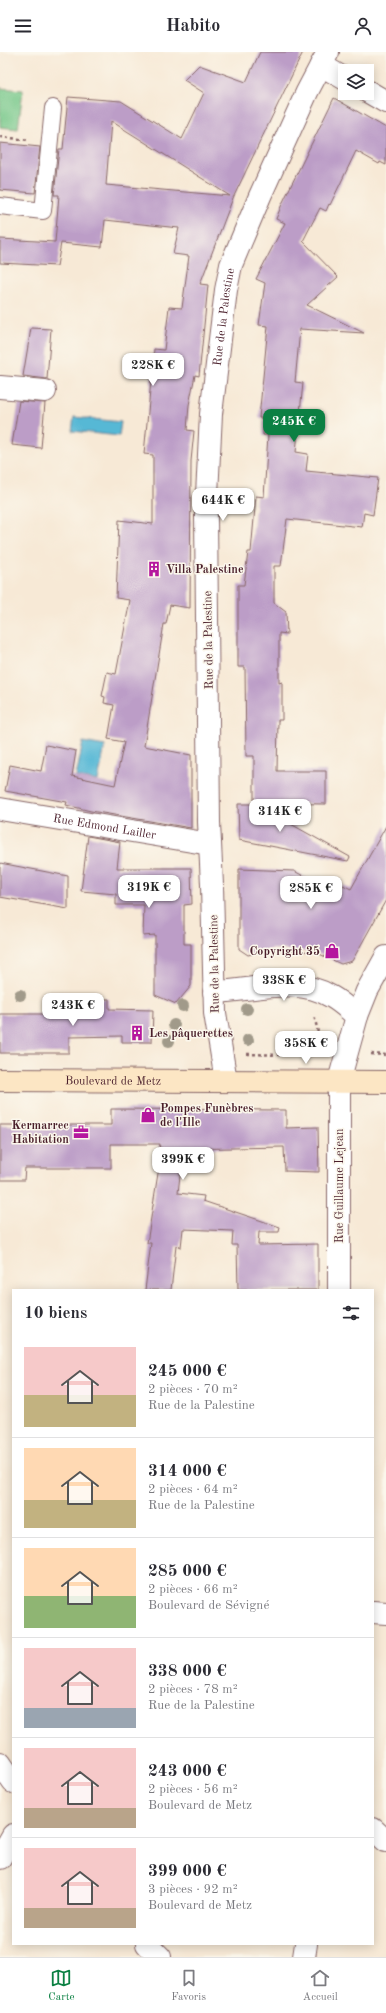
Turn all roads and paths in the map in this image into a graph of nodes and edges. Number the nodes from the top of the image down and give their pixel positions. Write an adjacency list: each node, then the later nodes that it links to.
1 (324, 59): 2 (street); 12 (street, Rue de la Palestine)
2 (338, 72)
3 (374, 95): 4 (street)
4 (386, 102)
5 (53, 108): 7 (lane)
6 (0, 137): 7 (path)
7 (49, 142): 8 (lane)
8 (0, 206)
9 (0, 387): 10 (street)
10 (45, 391)
11 (0, 809): 12 (street, Rue Edmond Lailler)
12 (210, 844): 14 (street, Rue de la Palestine)
13 (386, 957): 15 (street, Rue Guillaume Lejean)
14 (214, 992): 15 (street); 17 (street, Rue de la Palestine)
15 (357, 1016): 18 (street, Rue Guillaume Lejean)
16 (0, 1080): 17 (main road, Boulevard de Metz)
17 (226, 1081): 18 (main road, Boulevard de Metz)
18 (339, 1081): 19 (main road, Boulevard de Metz); 20 (street, Rue Guillaume Lejean)
19 (386, 1082)
20 (339, 1289)
21 (374, 1612): 22 (street)
22 (386, 1612)
23 (0, 1763): 24 (street)
24 (12, 1781)
25 (374, 1831): 27 (street)
26 (12, 1837): 28 (street)
27 (386, 1840)
28 (0, 1858)
29 (148, 1945): 31 (street)
30 (306, 1945): 32 (street)
31 (160, 1957)
32 (304, 1957)

